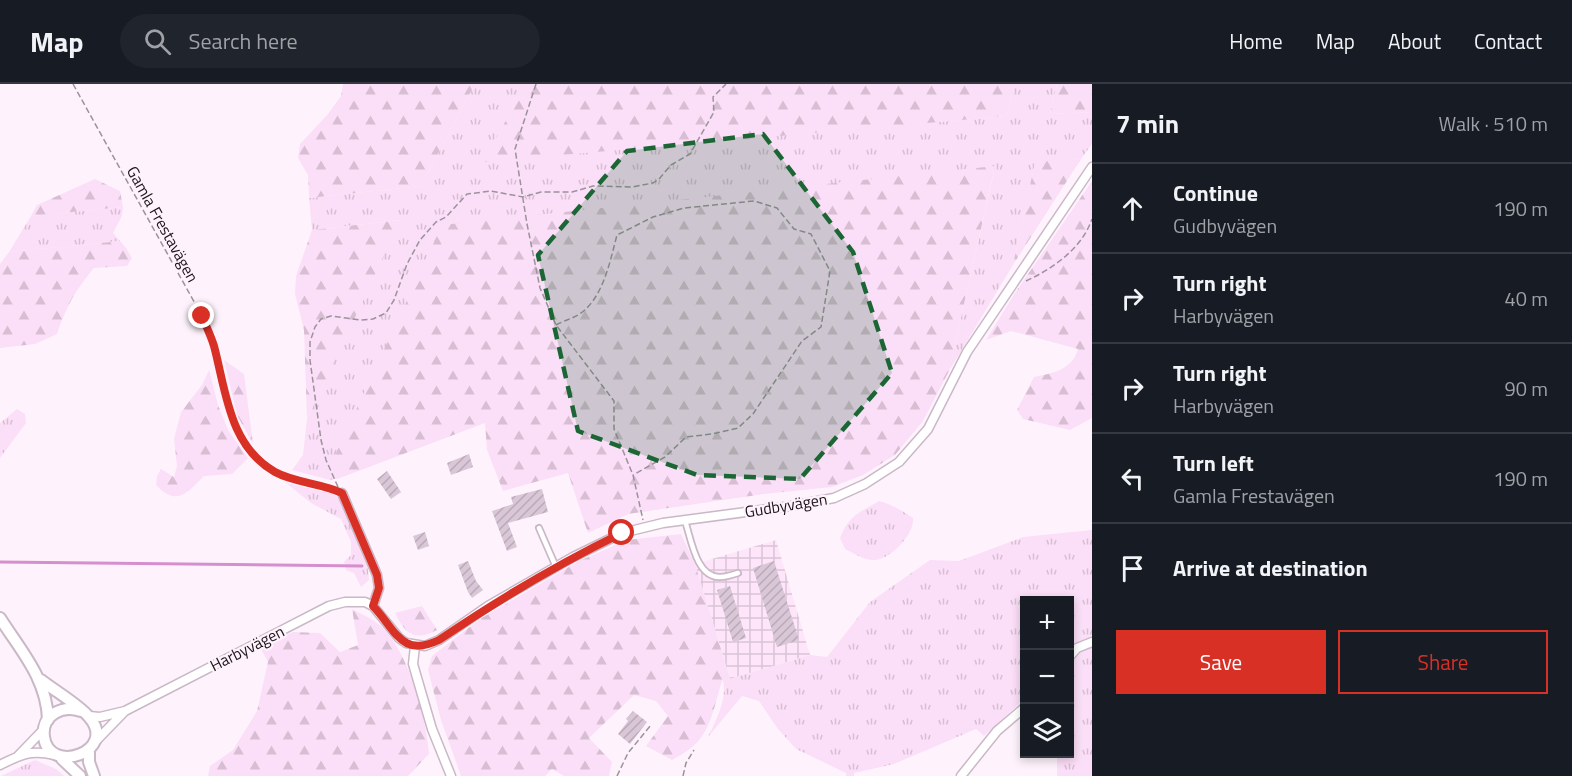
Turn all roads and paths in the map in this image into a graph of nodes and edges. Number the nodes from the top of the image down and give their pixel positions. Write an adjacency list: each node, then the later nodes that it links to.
1 (74, 84): 10 (path, Gamla Frestavägen)
2 (536, 84): 5 (path)
3 (726, 84): 5 (path)
4 (1092, 167): 7 (street, Gudbyvägen)
5 (524, 197): 8 (path); 10 (path)
6 (1092, 219): 7 (path)
7 (1017, 277): 11 (street, Gudbyvägen)
8 (556, 325): 9 (path); 9 (path)
9 (633, 475): 12 (path)
10 (342, 493): 16 (street)
11 (685, 521): 12 (street, Gudbyvägen); 15 (lane)
12 (645, 527): 14 (street, Gudbyvägen)
13 (539, 528): 14 (lane)
14 (556, 567): 19 (street, Gudbyvägen)
15 (738, 573)
16 (373, 606): 19 (street); 22 (street, Harbyvägen)
17 (0, 618): 21 (street)
18 (1092, 642): 20 (street)
19 (415, 646): 34 (street)
20 (1074, 651)
21 (41, 680): 24 (street); 25 (street)
22 (125, 711): 24 (street, Harbyvägen); 27 (street, Harbyvägen)
23 (1020, 711): 37 (street)
24 (85, 713): 25 (street); 27 (street)
25 (46, 725): 29 (street); 30 (street)
26 (651, 725): 35 (path)
27 (92, 748): 30 (street); 33 (street)
28 (694, 750): 36 (path)
29 (16, 757): 30 (street); 31 (street)
30 (58, 757): 32 (street)
31 (0, 765)
32 (80, 776)
33 (94, 776)
34 (451, 776)
35 (617, 776)
36 (683, 776)
37 (961, 776)

